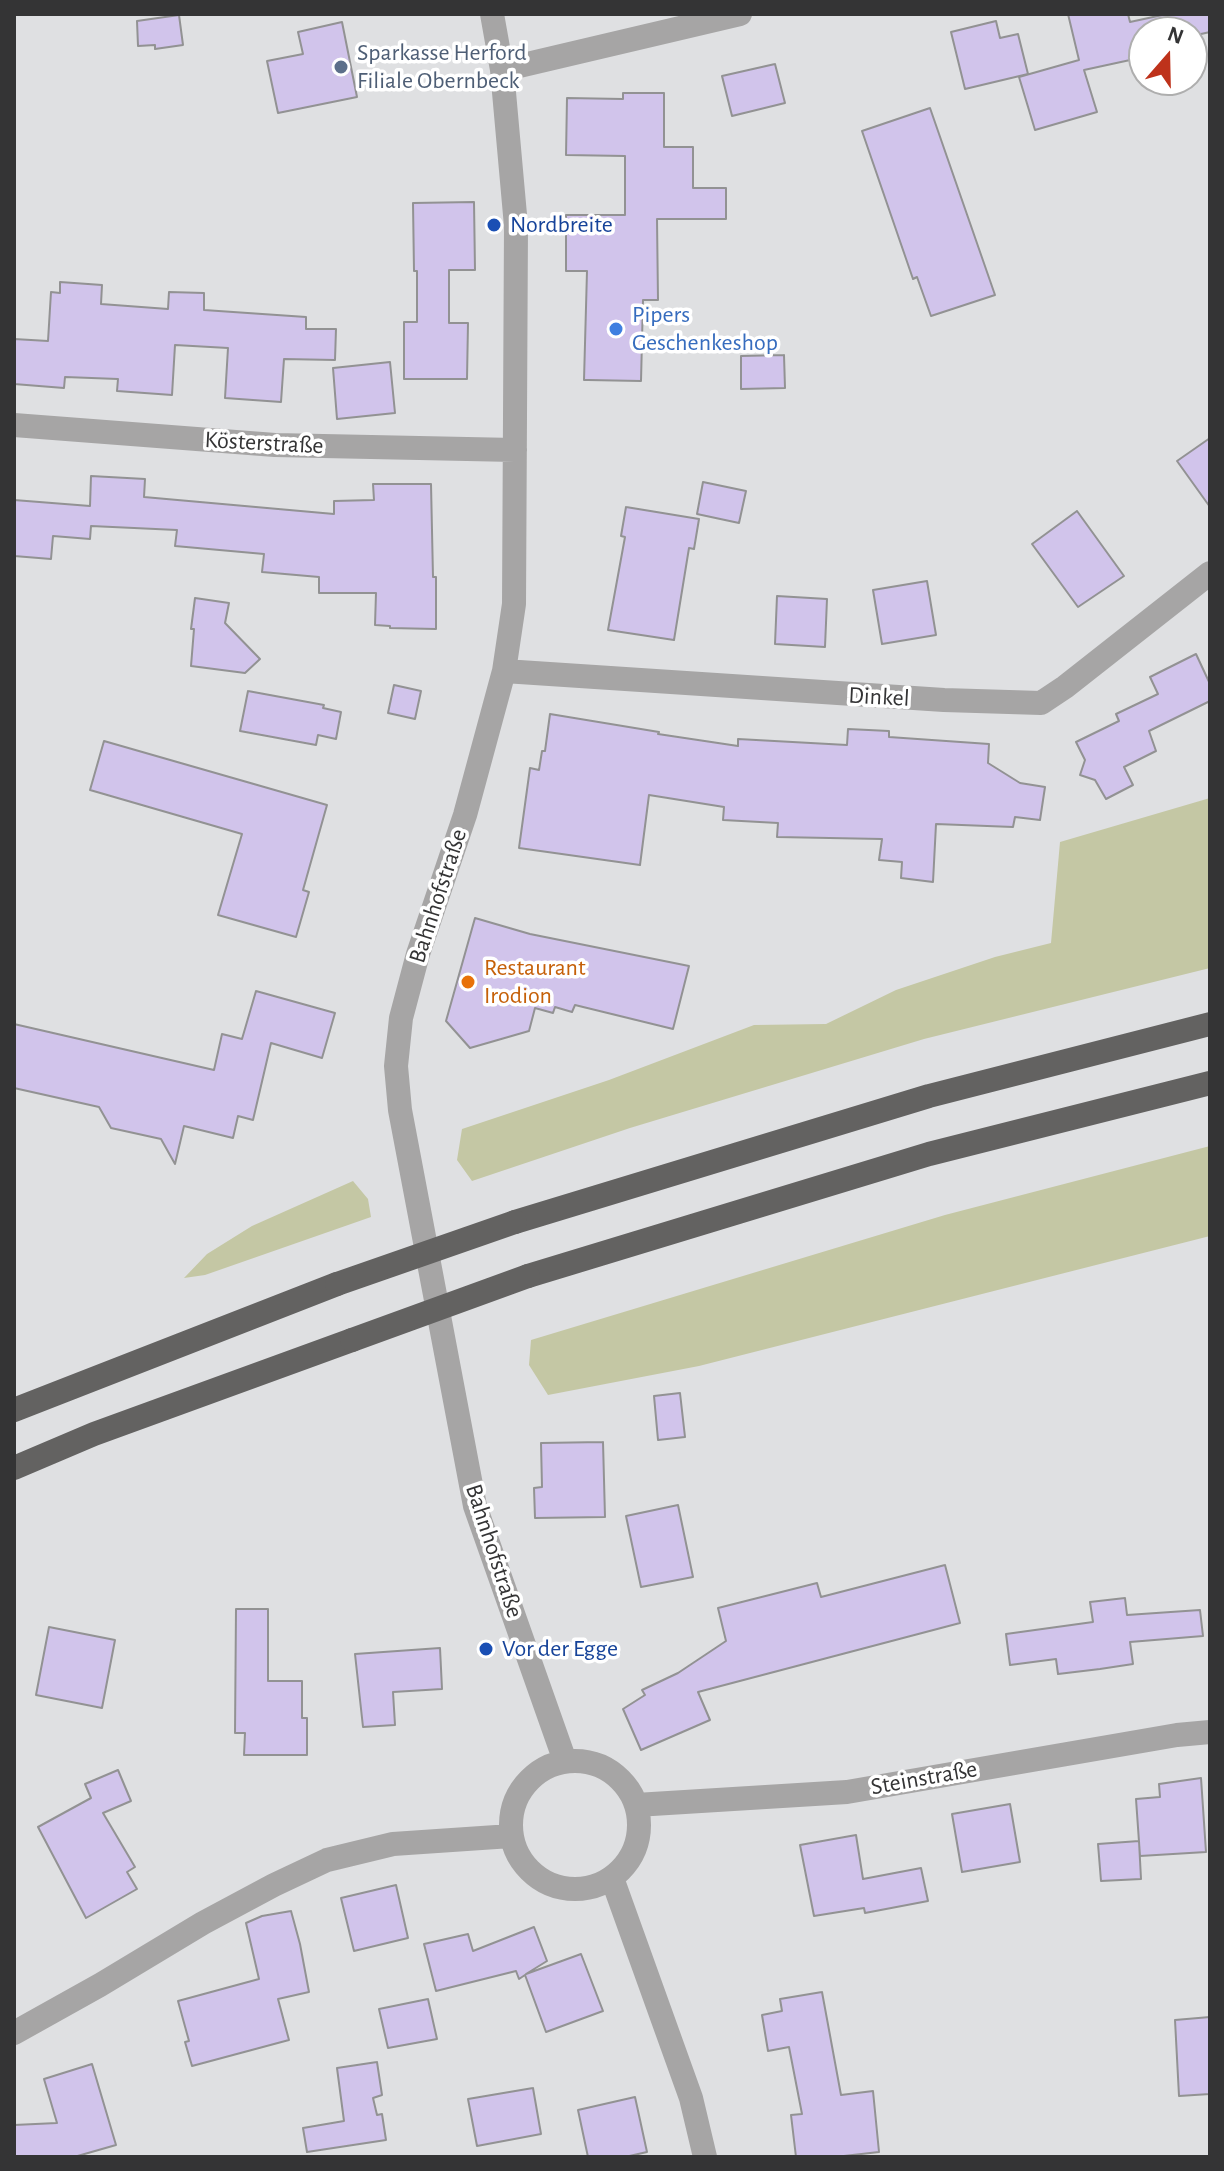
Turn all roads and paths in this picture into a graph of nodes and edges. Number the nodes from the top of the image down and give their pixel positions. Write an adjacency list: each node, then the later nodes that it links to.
1 (492, 14): 3 (street, Bahnhofstraße)
2 (740, 14): 3 (street)
3 (502, 70): 5 (street, Bahnhofstraße)
4 (14, 425): 5 (street, Kösterstraße)
5 (515, 450): 7 (street, Bahnhofstraße)
6 (1210, 573): 7 (street, Dinkel)
7 (504, 671): 13 (street, Bahnhofstraße)
8 (1210, 1024): 10 (highway, bridge)
9 (1210, 1083): 11 (highway, bridge)
10 (14, 1410)
11 (14, 1468)
12 (1210, 1732): 14 (street, Steinstraße)
13 (565, 1761): 14 (street); 15 (street)
14 (636, 1805): 16 (street)
15 (511, 1836): 16 (street); 17 (street)
16 (612, 1878): 18 (street)
17 (14, 2033)
18 (705, 2157)

